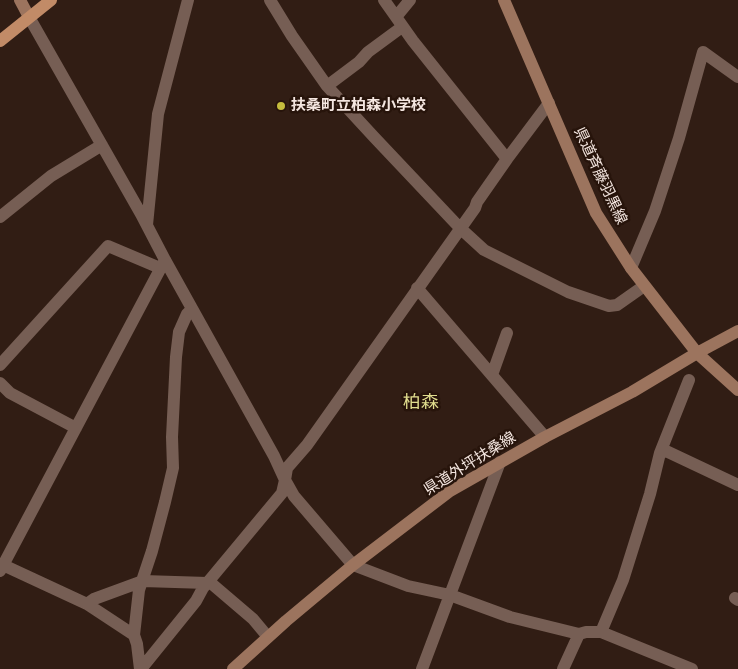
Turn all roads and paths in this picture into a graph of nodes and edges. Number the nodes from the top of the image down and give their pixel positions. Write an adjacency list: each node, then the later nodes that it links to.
1 (20, 0): 8 (main road)
2 (51, 0): 8 (main road)
3 (188, 0): 17 (street)
4 (270, 0): 12 (street)
5 (384, 0): 9 (street)
6 (410, 0): 9 (street)
7 (504, 0): 13 (main road, 県道斉藤羽黒線)
8 (29, 18): 10 (main road); 14 (street)
9 (399, 22): 12 (street); 15 (street)
10 (0, 41)
11 (738, 77): 20 (street)
12 (327, 86): 18 (street)
13 (549, 103): 15 (street); 20 (main road, 県道斉藤羽黒線)
14 (102, 145): 16 (street); 17 (street)
15 (507, 159): 18 (street)
16 (0, 217)
17 (147, 225): 19 (street)
18 (460, 228): 21 (street); 22 (street)
19 (163, 264): 23 (street); 27 (street); 32 (street)
20 (631, 268): 21 (main road, 県道斉藤羽黒線)
21 (644, 286): 26 (main road, 県道斉藤羽黒線)
22 (417, 288): 28 (street); 36 (street)
23 (192, 309): 36 (street); 40 (street)
24 (738, 330): 26 (main road, 県道外坪扶桑線)
25 (507, 333): 28 (street)
26 (697, 353): 31 (main road, 県道斉藤羽黒線); 33 (main road, 県道外坪扶桑線)
27 (0, 365)
28 (492, 375): 33 (street)
29 (689, 380): 34 (street)
30 (0, 383): 32 (street)
31 (738, 390)
32 (76, 428): 39 (street)
33 (545, 437): 35 (main road, 県道外坪扶桑線)
34 (660, 452): 37 (street); 44 (street)
35 (500, 462): 38 (main road, 県道外坪扶桑線); 42 (street)
36 (285, 480): 38 (street); 41 (street)
37 (738, 485)
38 (353, 565): 42 (street); 47 (main road, 県道外坪扶桑線)
39 (2, 568): 43 (street)
40 (142, 581): 41 (street); 43 (street); 46 (street)
41 (207, 583): 47 (street); 48 (street)
42 (450, 595): 45 (street); 50 (street)
43 (87, 604): 46 (street)
44 (601, 632): 45 (street); 52 (street)
45 (579, 634): 51 (street)
46 (134, 635): 48 (street)
47 (268, 637): 49 (main road, 県道外坪扶桑線)
48 (141, 669)
49 (233, 669)
50 (422, 669)
51 (563, 669)
52 (692, 669)

